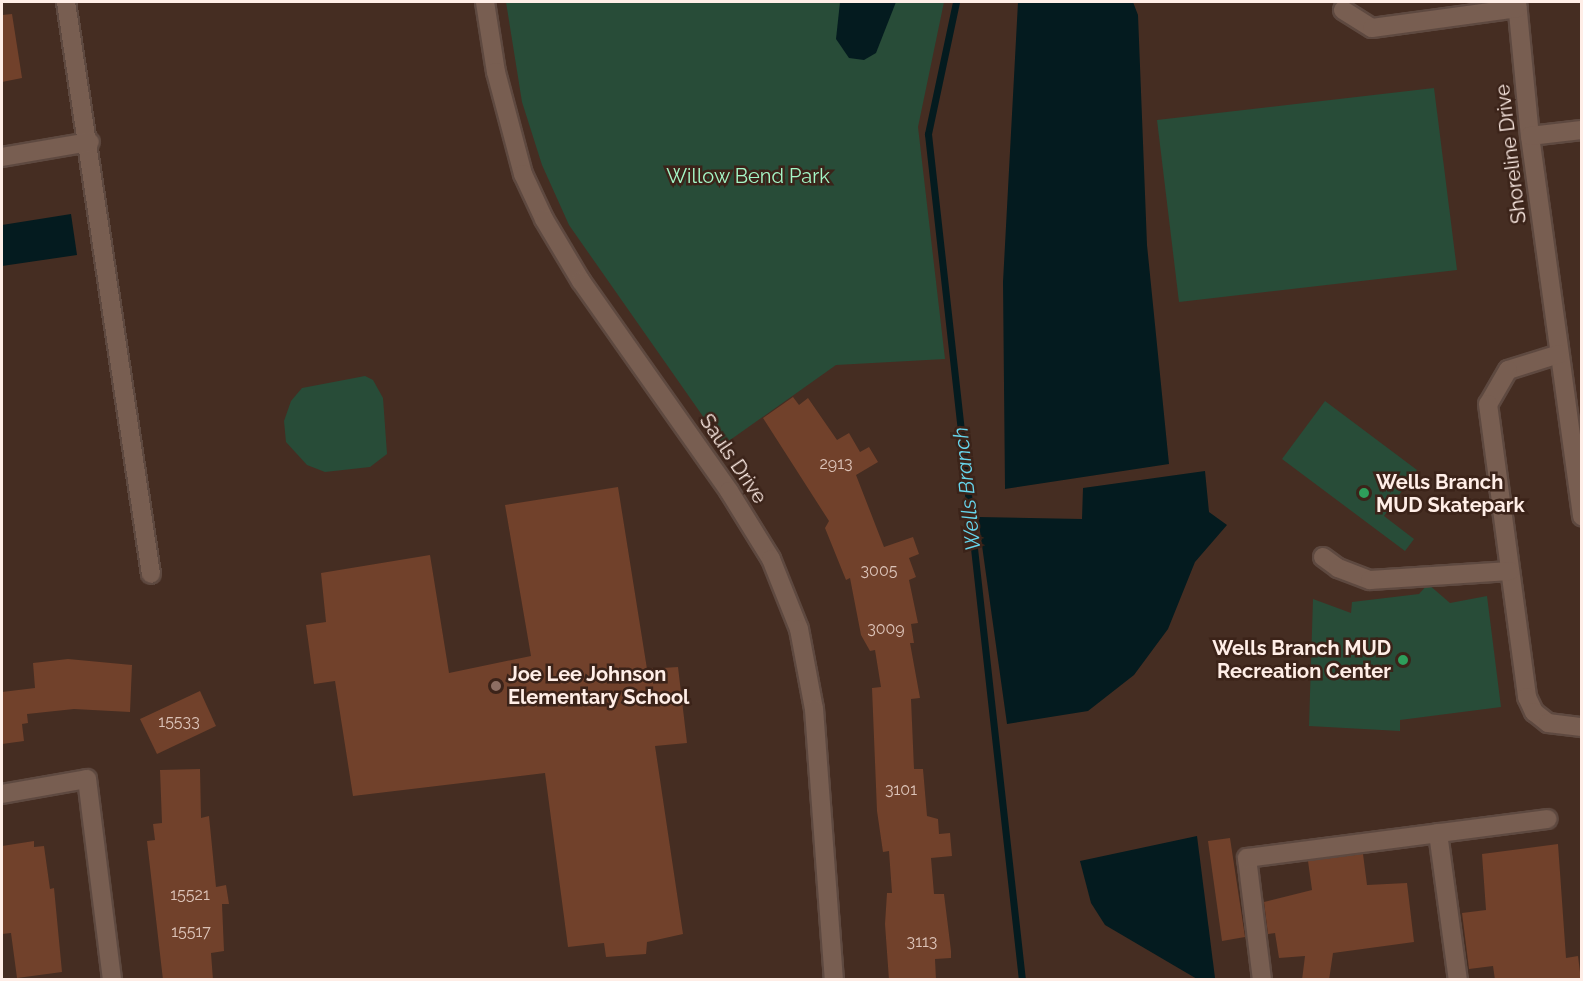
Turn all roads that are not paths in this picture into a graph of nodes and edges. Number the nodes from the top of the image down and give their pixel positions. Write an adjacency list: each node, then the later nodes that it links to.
1 (66, 2): 8 (street)
2 (485, 2): 20 (street, Sauls Drive)
3 (1518, 5): 5 (street); 7 (street, Shoreline Drive)
4 (1343, 10): 5 (street)
5 (1440, 10)
6 (1581, 130): 7 (street)
7 (1530, 136): 10 (street, Shoreline Drive)
8 (90, 142): 9 (street); 14 (street)
9 (2, 158)
10 (1559, 354): 11 (street, Shoreline Drive); 13 (street)
11 (1581, 516)
12 (1323, 557): 13 (street)
13 (1510, 571): 15 (street)
14 (151, 574)
15 (1581, 727)
16 (2, 794): 19 (street)
17 (1547, 819): 18 (street)
18 (1438, 833): 21 (street); 22 (street)
19 (112, 980)
20 (834, 980)
21 (1262, 980)
22 (1458, 980)

